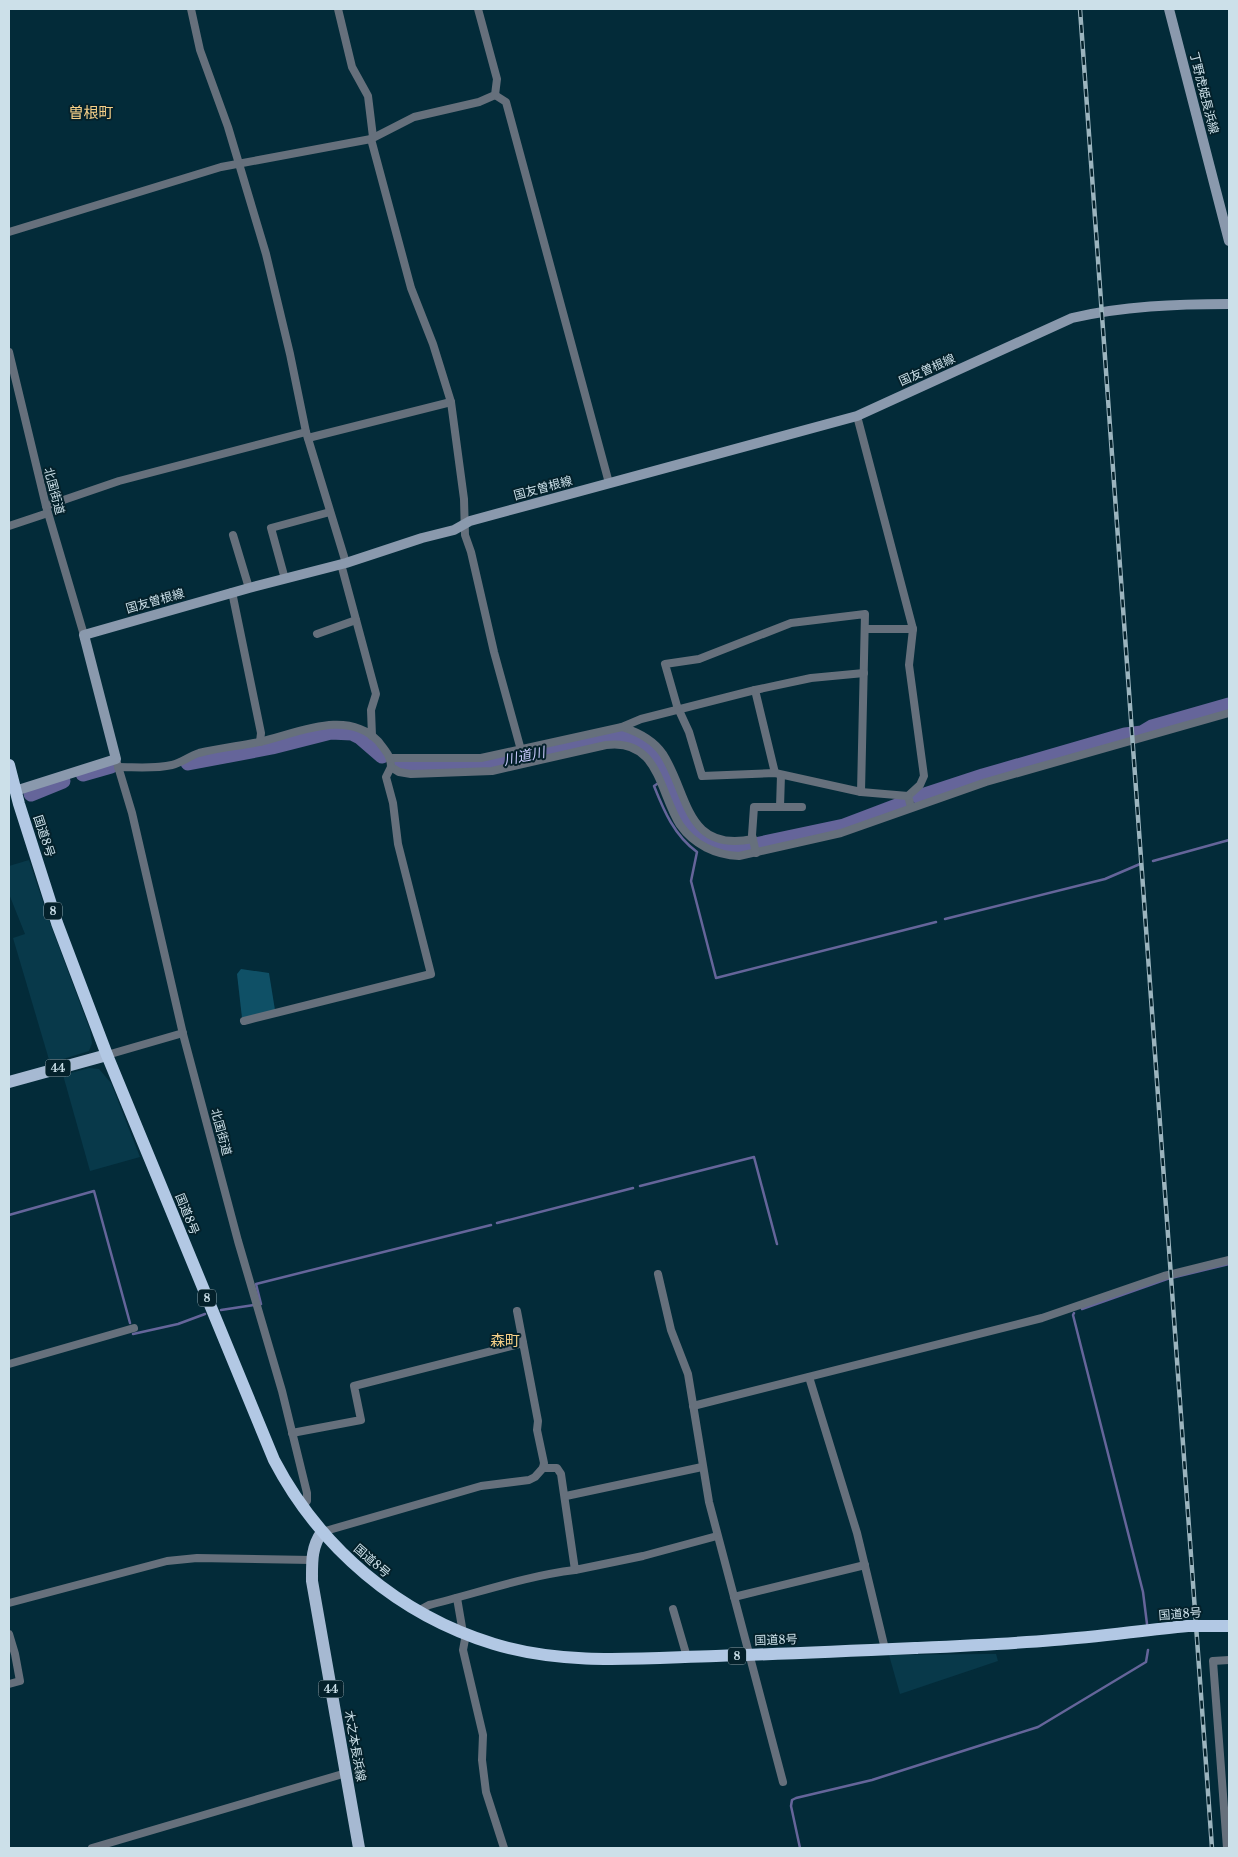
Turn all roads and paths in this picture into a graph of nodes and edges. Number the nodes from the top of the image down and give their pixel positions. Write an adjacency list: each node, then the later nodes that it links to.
1 (191, 9): 7 (street)
2 (338, 9): 6 (street)
3 (478, 9): 5 (street)
4 (1170, 9): 9 (main road, 丁野虎姫長浜線)
5 (495, 95): 6 (street); 15 (street)
6 (372, 138): 7 (street); 12 (street)
7 (238, 162): 8 (street); 14 (street)
8 (9, 232)
9 (1229, 241)
10 (1229, 304): 13 (main road, 国友曽根線)
11 (9, 352): 16 (street, 北国街道)
12 (451, 402): 14 (street); 18 (street)
13 (857, 416): 15 (main road, 国友曽根線); 27 (street)
14 (307, 435): 16 (street); 17 (street)
15 (609, 483): 18 (main road, 国友曽根線)
16 (47, 509): 19 (street); 28 (street, 北国街道)
17 (330, 512): 21 (street); 22 (street)
18 (464, 525): 21 (main road, 国友曽根線); 37 (street)
19 (9, 526)
20 (233, 535): 23 (street)
21 (344, 564): 22 (main road, 国友曽根線); 25 (street)
22 (285, 579): 23 (main road, 国友曽根線)
23 (249, 588): 24 (main road, 国友曽根線)
24 (232, 592): 28 (main road, 国友曽根線); 36 (street)
25 (356, 620): 29 (street); 35 (street)
26 (866, 629): 27 (street); 30 (street); 32 (street)
27 (913, 629): 45 (street)
28 (84, 634): 39 (main road)
29 (317, 634)
30 (864, 673): 31 (street); 44 (street)
31 (755, 690): 32 (street); 42 (street)
32 (679, 710): 34 (street); 42 (street)
33 (1229, 713): 48 (street)
34 (622, 726): 37 (street); 49 (street)
35 (372, 736): 36 (street); 38 (street)
36 (260, 742): 39 (street)
37 (521, 750): 38 (street)
38 (391, 758): 41 (street)
39 (117, 763): 43 (main road); 51 (street, 北国街道)
40 (9, 765): 43 (highway, 国道8号 / 8)
41 (391, 767): 49 (street); 50 (street)
42 (778, 774): 44 (street); 46 (street)
43 (12, 792): 52 (highway, 国道8号 / 8)
44 (860, 792): 45 (street)
45 (908, 796): 48 (street)
46 (780, 806): 47 (street); 49 (street)
47 (802, 807)
48 (911, 807): 49 (street)
49 (754, 846)
50 (244, 1021)
51 (183, 1033): 52 (street); 62 (street, 北国街道)
52 (107, 1054): 53 (main road, 44); 66 (highway, 国道8号 / 8)
53 (9, 1082)
54 (1229, 1260): 60 (street)
55 (658, 1274): 61 (street)
56 (517, 1311): 58 (street)
57 (134, 1328): 59 (street)
58 (523, 1343): 62 (street); 64 (street)
59 (9, 1364)
60 (809, 1377): 61 (street); 70 (street)
61 (693, 1406): 63 (street)
62 (292, 1432): 66 (street, 北国街道)
63 (702, 1467): 65 (street); 68 (street)
64 (543, 1468): 65 (street); 67 (street)
65 (566, 1496): 71 (street)
66 (302, 1507): 67 (highway, 国道8号 / 8)
67 (322, 1532): 69 (main road, 木之本長浜線 / 44); 76 (highway, 国道8号 / 8)
68 (717, 1536): 71 (street); 72 (street)
69 (312, 1560): 74 (street); 86 (main road, 木之本長浜線 / 44)
70 (865, 1565): 72 (street); 80 (street)
71 (575, 1570): 73 (street)
72 (734, 1597): 82 (street)
73 (457, 1598): 76 (street); 78 (street)
74 (9, 1603)
75 (673, 1609): 83 (street)
76 (418, 1611): 78 (highway, 国道8号 / 8)
77 (1229, 1626): 80 (highway, 国道8号 / 8, bridge)
78 (464, 1633): 83 (highway, 国道8号 / 8); 92 (street)
79 (9, 1634): 81 (street)
80 (885, 1650): 82 (highway, 国道8号 / 8)
81 (12, 1655): 85 (street)
82 (750, 1655): 83 (highway, 国道8号 / 8); 87 (street)
83 (687, 1657)
84 (1229, 1660): 88 (street)
85 (9, 1684)
86 (346, 1773): 90 (street); 91 (main road, 木之本長浜線 / 44)
87 (783, 1782)
88 (1225, 1783): 89 (street)
89 (1227, 1814): 93 (street)
90 (92, 1848)
91 (359, 1848)
92 (504, 1848)
93 (1227, 1848)

